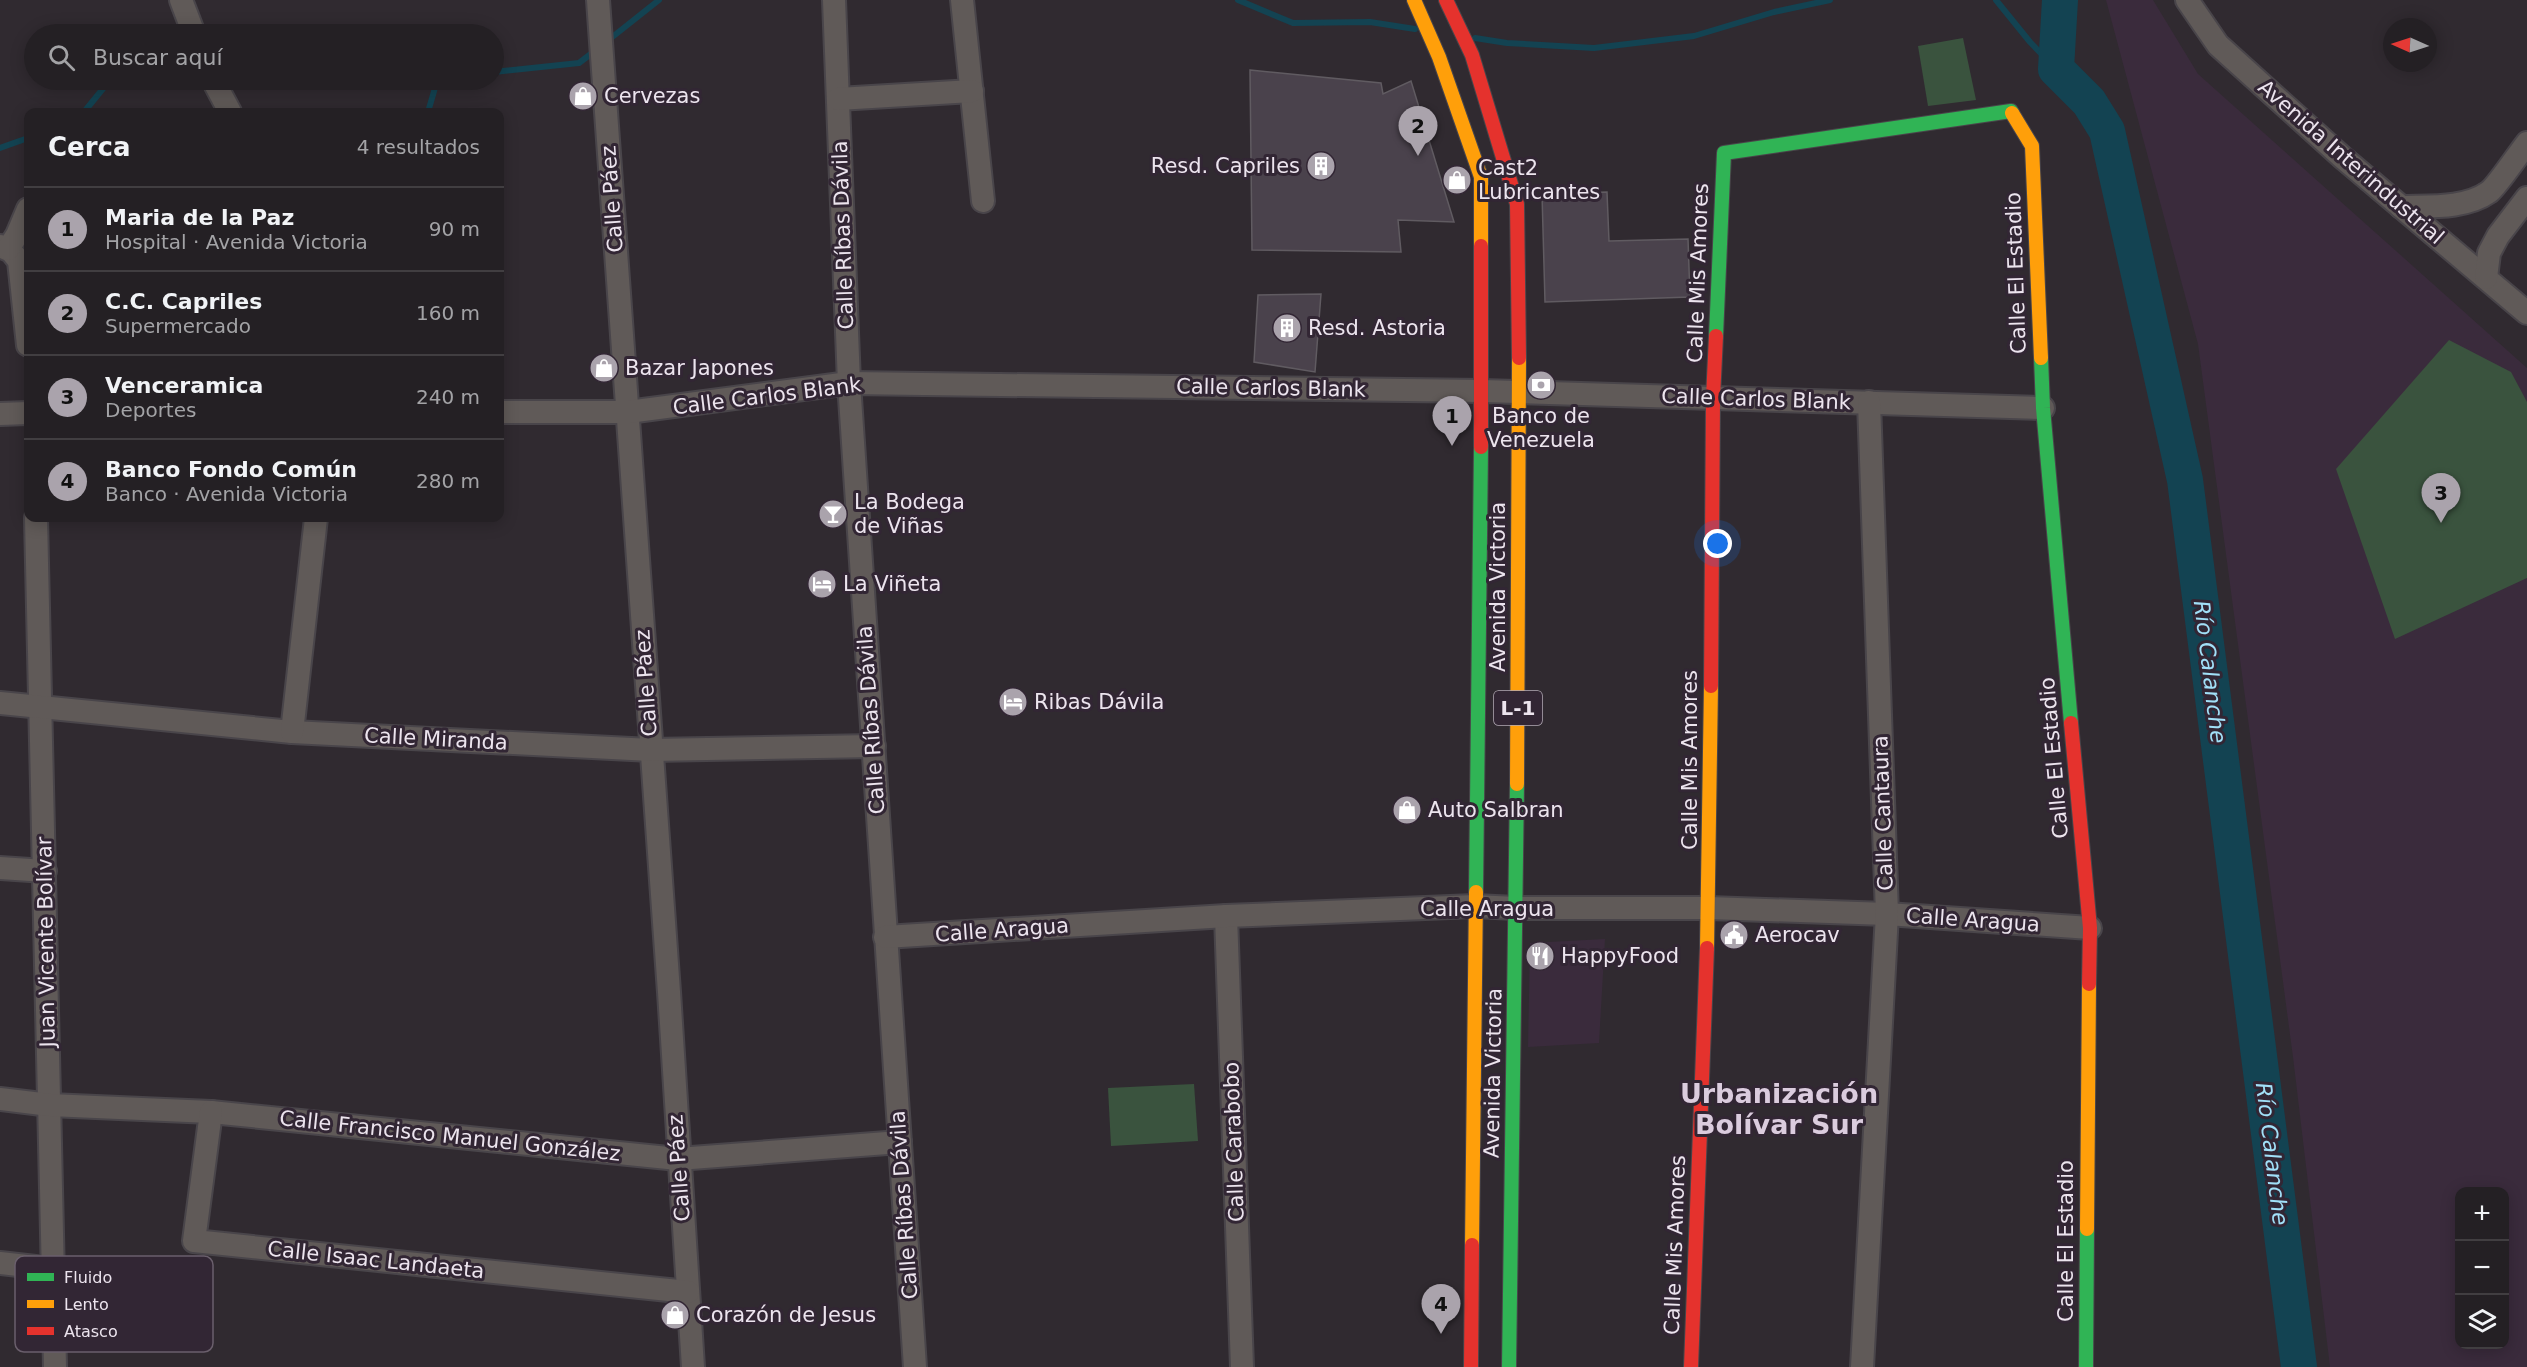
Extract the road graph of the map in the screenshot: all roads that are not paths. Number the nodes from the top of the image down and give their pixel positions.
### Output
1 (181, 0) edge
2 (834, 0) edge
3 (962, 0) edge
4 (2187, 0) edge
5 (1448, 4) edge
6 (598, 5) edge
7 (1417, 5) edge
8 (190, 24) edge
9 (218, 90) edge
10 (972, 91) junction
11 (838, 99) junction
12 (228, 108) edge
13 (2527, 143) edge
14 (2032, 146) joint
15 (2527, 198) edge
16 (984, 201) dead end
17 (2401, 207) junction
18 (24, 218) edge
19 (4, 247) edge
20 (2486, 278) junction
21 (24, 296) edge
22 (2527, 313) edge
23 (849, 383) junction
24 (1482, 391) junction
25 (1520, 392) junction
26 (1713, 398) junction
27 (1869, 402) junction
28 (2043, 408) junction
29 (504, 412) edge
30 (628, 412) junction
31 (24, 413) edge
32 (0, 414) edge
33 (36, 522) edge
34 (316, 522) edge
35 (0, 703) edge
36 (39, 708) junction
37 (292, 732) junction
38 (874, 746) junction
39 (651, 750) junction
40 (0, 868) edge
41 (45, 871) junction
42 (1475, 906) junction
43 (1516, 908) junction
44 (1709, 908) junction
45 (1887, 914) junction
46 (1226, 916) junction
47 (2090, 928) junction
48 (885, 937) junction
49 (0, 1099) edge
50 (50, 1105) junction
51 (211, 1112) junction
52 (900, 1142) junction
53 (678, 1159) junction
54 (53, 1256) edge
55 (0, 1263) edge
56 (15, 1265) edge
57 (688, 1292) junction
58 (55, 1352) edge
59 (55, 1367) edge
60 (693, 1367) edge
61 (915, 1367) edge
62 (1242, 1367) edge
63 (1471, 1367) edge
64 (1509, 1367) edge
65 (1691, 1367) edge
66 (1862, 1367) edge
67 (2086, 1367) edge

1 - 8 street
2 - 11 street, Calle Ríbas Dávila
3 - 10 street
4 - 17 street, Avenida Interindustrial
5 - 25 street, Avenida Victoria / L-1
6 - 30 street, Calle Páez
7 - 24 street, Avenida Victoria / L-1
9 - 12 street
10 - 11 street
10 - 16 street
11 - 23 street, Calle Ríbas Dávila
13 - 17 street
14 - 26 street, Calle Mis Amores
14 - 28 street, Calle El Estadio
15 - 20 street
17 - 20 street, Avenida Interindustrial
18 - 19 street
19 - 21 street
20 - 22 street, Avenida Interindustrial
23 - 24 street, Calle Carlos Blank
23 - 30 street, Calle Carlos Blank
23 - 38 street, Calle Ríbas Dávila
24 - 25 street, Calle Carlos Blank
24 - 42 street, Avenida Victoria / L-1
25 - 26 street, Calle Carlos Blank
25 - 43 street, Avenida Victoria / L-1
26 - 27 street, Calle Carlos Blank
26 - 44 street, Calle Mis Amores
27 - 28 street, Calle Carlos Blank
27 - 45 street, Calle Cantaura
28 - 47 street, Calle El Estadio
29 - 30 street, Calle Carlos Blank
30 - 39 street, Calle Páez
31 - 32 street
33 - 36 street, Juan Vicente Bolívar
34 - 37 street
35 - 36 street, Calle Miranda
36 - 37 street, Calle Miranda
36 - 41 street, Juan Vicente Bolívar
37 - 39 street, Calle Miranda
38 - 39 street, Calle Miranda
38 - 48 street, Calle Ríbas Dávila
39 - 53 street, Calle Páez
40 - 41 street
41 - 50 street, Juan Vicente Bolívar
42 - 43 street, Calle Aragua
42 - 46 street, Calle Aragua
42 - 63 street, Avenida Victoria / L-1
43 - 44 street, Calle Aragua
43 - 64 street, Avenida Victoria / L-1
44 - 45 street, Calle Aragua
44 - 65 street, Calle Mis Amores
45 - 47 street, Calle Aragua
45 - 66 street, Calle Cantaura
46 - 48 street, Calle Aragua
46 - 62 street, Calle Carabobo
47 - 67 street, Calle El Estadio
48 - 52 street, Calle Ríbas Dávila
49 - 50 street, Calle Francisco Manuel González
50 - 51 street, Calle Francisco Manuel González
50 - 54 street, Juan Vicente Bolívar
51 - 53 street, Calle Francisco Manuel González
51 - 57 street, Calle Isaac Landaeta
52 - 53 street, Calle Francisco Manuel González
52 - 61 street, Calle Ríbas Dávila
53 - 57 street, Calle Páez
55 - 56 street
57 - 60 street, Calle Páez
58 - 59 street, Juan Vicente Bolívar

